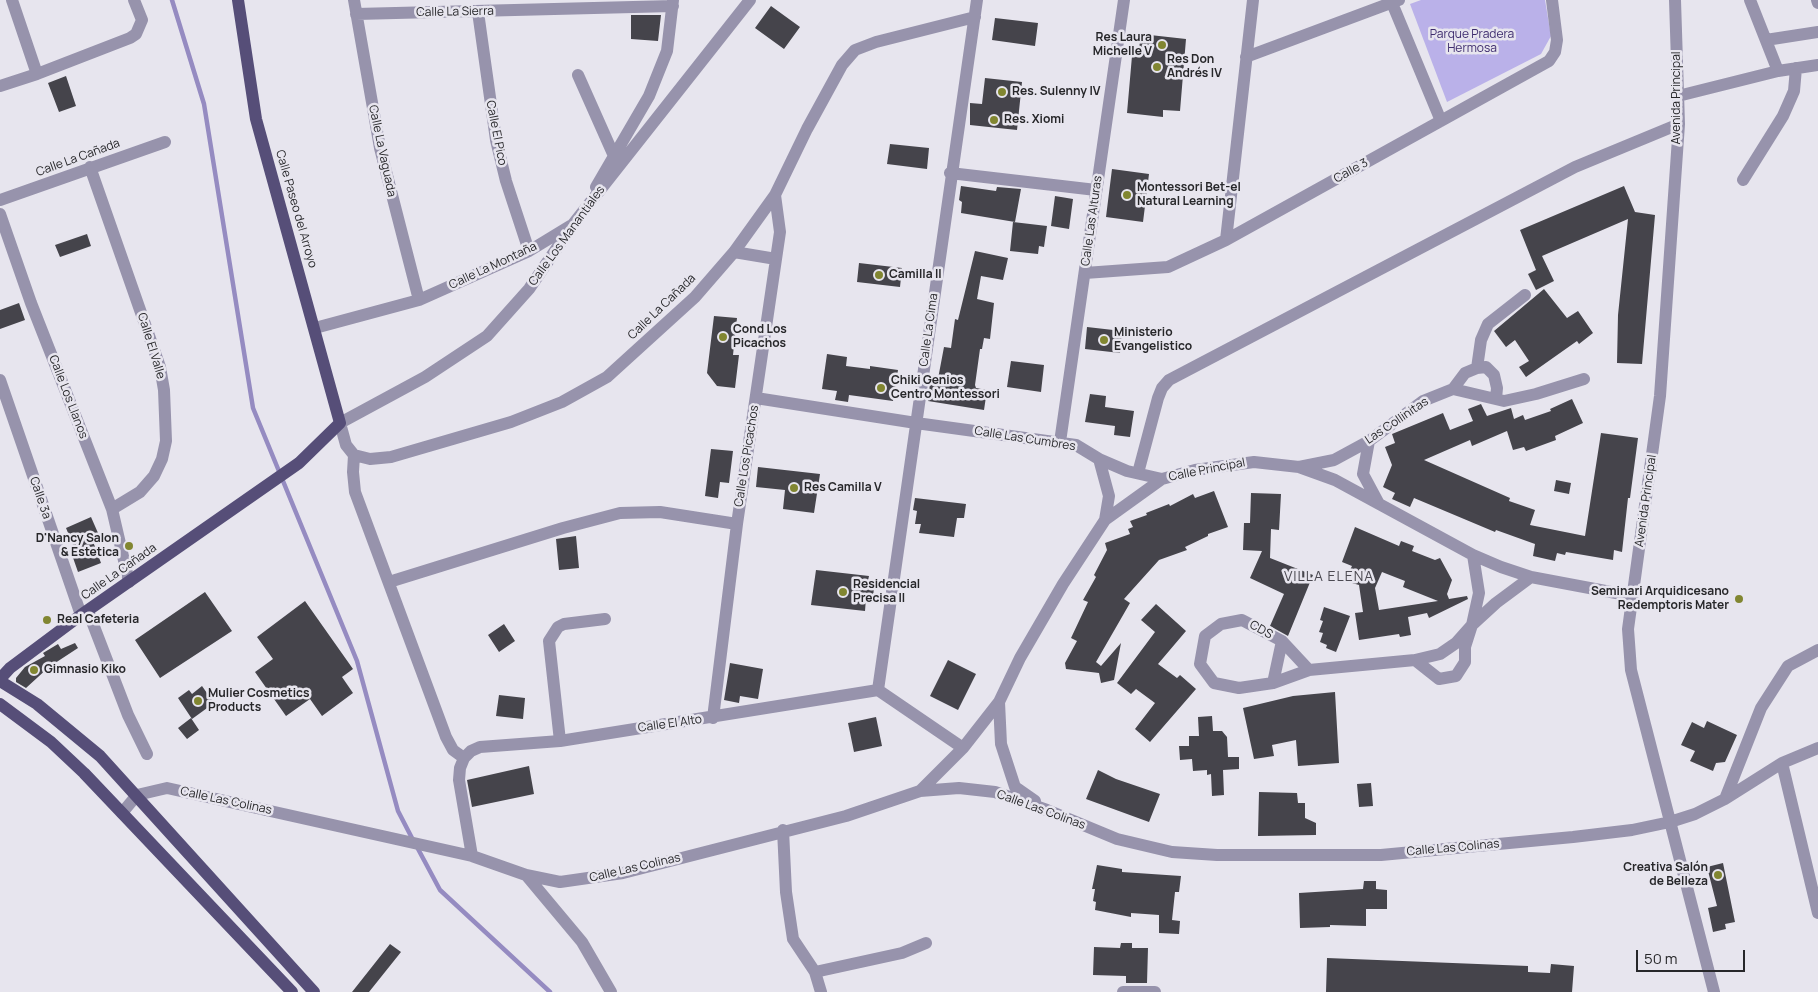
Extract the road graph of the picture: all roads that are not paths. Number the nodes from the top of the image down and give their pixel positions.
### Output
1 (12, 0) edge
2 (134, 0) edge
3 (238, 0) edge
4 (354, 0) edge
5 (750, 0) edge
6 (977, 0) edge
7 (1124, 0) edge
8 (1253, 0) edge
9 (1552, 0) edge
10 (1675, 0) edge
11 (1750, 0) edge
12 (1395, 2) edge
13 (673, 3) edge
14 (478, 12) junction
15 (356, 14) junction
16 (975, 17) junction
17 (1818, 32) edge
18 (1766, 40) junction
19 (1246, 58) junction
20 (1818, 65) edge
21 (1796, 68) junction
22 (1778, 71) junction
23 (37, 74) junction
24 (578, 75) dead end
25 (0, 86) edge
26 (1678, 96) junction
27 (1441, 121) junction
28 (1679, 124) junction
29 (165, 142) dead end
30 (614, 156) junction
31 (90, 167) junction
32 (950, 173) junction
33 (1743, 180) dead end
34 (1096, 190) junction
35 (775, 195) junction
36 (0, 200) edge
37 (0, 214) edge
38 (574, 223) junction
39 (1226, 240) junction
40 (529, 251) junction
41 (734, 252) junction
42 (776, 259) junction
43 (1085, 273) junction
44 (1526, 295) dead end
45 (419, 300) junction
46 (315, 328) junction
47 (1477, 368) junction
48 (1584, 379) dead end
49 (0, 380) edge
50 (1453, 389) junction
51 (756, 398) junction
52 (1496, 399) junction
53 (340, 423) junction
54 (916, 423) junction
55 (1369, 441) junction
56 (1060, 442) junction
57 (354, 455) junction
58 (1099, 459) junction
59 (1299, 467) junction
60 (1138, 473) junction
61 (1162, 479) junction
62 (1378, 502) junction
63 (112, 509) junction
64 (1105, 520) junction
65 (737, 524) junction
66 (1473, 555) junction
67 (1531, 577) junction
68 (129, 582) junction
69 (388, 582) junction
70 (1632, 596) junction
71 (84, 613) junction
72 (605, 619) dead end
73 (1472, 625) junction
74 (1282, 641) junction
75 (1818, 650) edge
76 (1415, 660) junction
77 (1309, 670) junction
78 (0, 680) edge
79 (1273, 683) junction
80 (878, 690) junction
81 (999, 702) junction
82 (0, 704) edge
83 (713, 718) junction
84 (560, 741) junction
85 (963, 748) junction
86 (1818, 748) edge
87 (147, 754) dead end
88 (464, 758) junction
89 (1782, 763) junction
90 (920, 792) junction
91 (137, 795) junction
92 (1725, 799) junction
93 (1047, 810) junction
94 (122, 812) junction
95 (1670, 822) junction
96 (783, 830) junction
97 (472, 856) junction
98 (526, 875) junction
99 (1815, 883) edge
100 (1818, 913) edge
101 (926, 943) dead end
102 (815, 972) junction
103 (292, 992) edge
104 (314, 992) edge
105 (611, 992) edge
106 (822, 992) edge
107 (1123, 992) edge
108 (1155, 992) edge
109 (1714, 992) edge

1 - 23 street
2 - 23 street
3 - 46 main road, Calle Paseo del Arroyo
4 - 15 street, Calle La Vaguada
5 - 38 street, Calle Los Manantiales
6 - 16 street, Calle La Cima
7 - 34 street, Calle Las Alturas
8 - 19 street
9 - 27 street, Calle 3
10 - 26 street, Avenida Principal
11 - 18 street
12 - 19 street
12 - 27 street
13 - 14 street, Calle La Sierra
13 - 30 street, Calle La Montaña
14 - 15 street, Calle La Sierra
14 - 40 street, Calle El Pico
15 - 45 street, Calle La Vaguada
16 - 32 street, Calle La Cima
16 - 35 street, Calle La Cañada
17 - 18 street
18 - 22 street
19 - 39 street
20 - 21 street
21 - 22 street
21 - 33 street
22 - 26 street
23 - 25 street
24 - 30 street
26 - 28 street, Avenida Principal
27 - 39 street, Calle 3
28 - 60 street
28 - 70 street, Avenida Principal
29 - 31 street, Calle La Cañada
30 - 38 street, Calle La Montaña
31 - 36 street, Calle La Cañada
31 - 63 street, Calle El Valle
32 - 34 street
32 - 54 street, Calle La Cima
34 - 43 street, Calle Las Alturas
35 - 41 street, Calle La Cañada
35 - 42 street, Calle Los Picachos
37 - 63 street, Calle Los Llanos
38 - 40 street, Calle La Montaña
38 - 53 street, Calle Los Manantiales
39 - 43 street, Calle 3
40 - 45 street, Calle La Montaña
41 - 42 street
41 - 57 street, Calle La Cañada
42 - 51 street, Calle Los Picachos
43 - 56 street, Calle Las Alturas
44 - 47 street
45 - 46 street, Calle La Montaña
46 - 53 main road, Calle Paseo del Arroyo
47 - 50 street
47 - 52 street
48 - 52 street
49 - 71 street, Calle 3a
50 - 52 street
50 - 55 street, Las Collinitas
51 - 54 street, Calle Las Cumbres
51 - 65 street, Calle Los Picachos
53 - 57 street
53 - 68 main road, Calle La Cañada
54 - 56 street, Calle Las Cumbres
54 - 80 street, Calle La Cima
55 - 59 street, Las Collinitas
55 - 62 street
56 - 58 street, Calle Las Cumbres
57 - 69 street
58 - 60 street, Calle Las Cumbres
58 - 64 street
59 - 61 street, Calle Principal
59 - 62 street, Calle Principal
60 - 61 street, Calle Las Cumbres
61 - 64 street, Calle Principal
62 - 66 street, Calle Principal
63 - 68 street, Calle Los Llanos
64 - 81 street, Calle Principal
65 - 69 street
65 - 83 street, Calle Los Picachos
66 - 67 street, Calle Principal
66 - 73 street
67 - 70 street, Calle Principal
67 - 73 street, CDS
68 - 71 main road, Calle La Cañada
69 - 88 street
70 - 95 street, Avenida Principal
71 - 78 main road, Calle La Cañada
71 - 87 street, Calle 3a
72 - 84 street
73 - 76 street, CDS
73 - 76 street
74 - 77 street, CDS
74 - 79 street
74 - 79 street, CDS
75 - 92 street
76 - 77 street, CDS
77 - 79 street, CDS
78 - 91 main road
80 - 83 street, Calle El Alto
80 - 85 street
81 - 85 street
81 - 93 street, Calle Principal
82 - 94 main road
83 - 84 street, Calle El Alto
84 - 88 street, Calle El Alto
85 - 90 street
86 - 89 street, Calle Las Colinas
88 - 97 street
89 - 92 street, Calle Las Colinas
89 - 99 street
90 - 93 street, Calle Las Colinas
90 - 96 street, Calle Las Colinas
91 - 94 street
91 - 97 street, Calle Las Colinas
91 - 104 main road
92 - 95 street, Calle Las Colinas
93 - 95 street, Calle Las Colinas
94 - 103 main road
95 - 109 street, Avenida Principal
96 - 98 street, Calle Las Colinas
96 - 102 street
97 - 98 street, Calle Las Colinas
98 - 105 street
99 - 100 street
101 - 102 street
102 - 106 street
107 - 108 street

